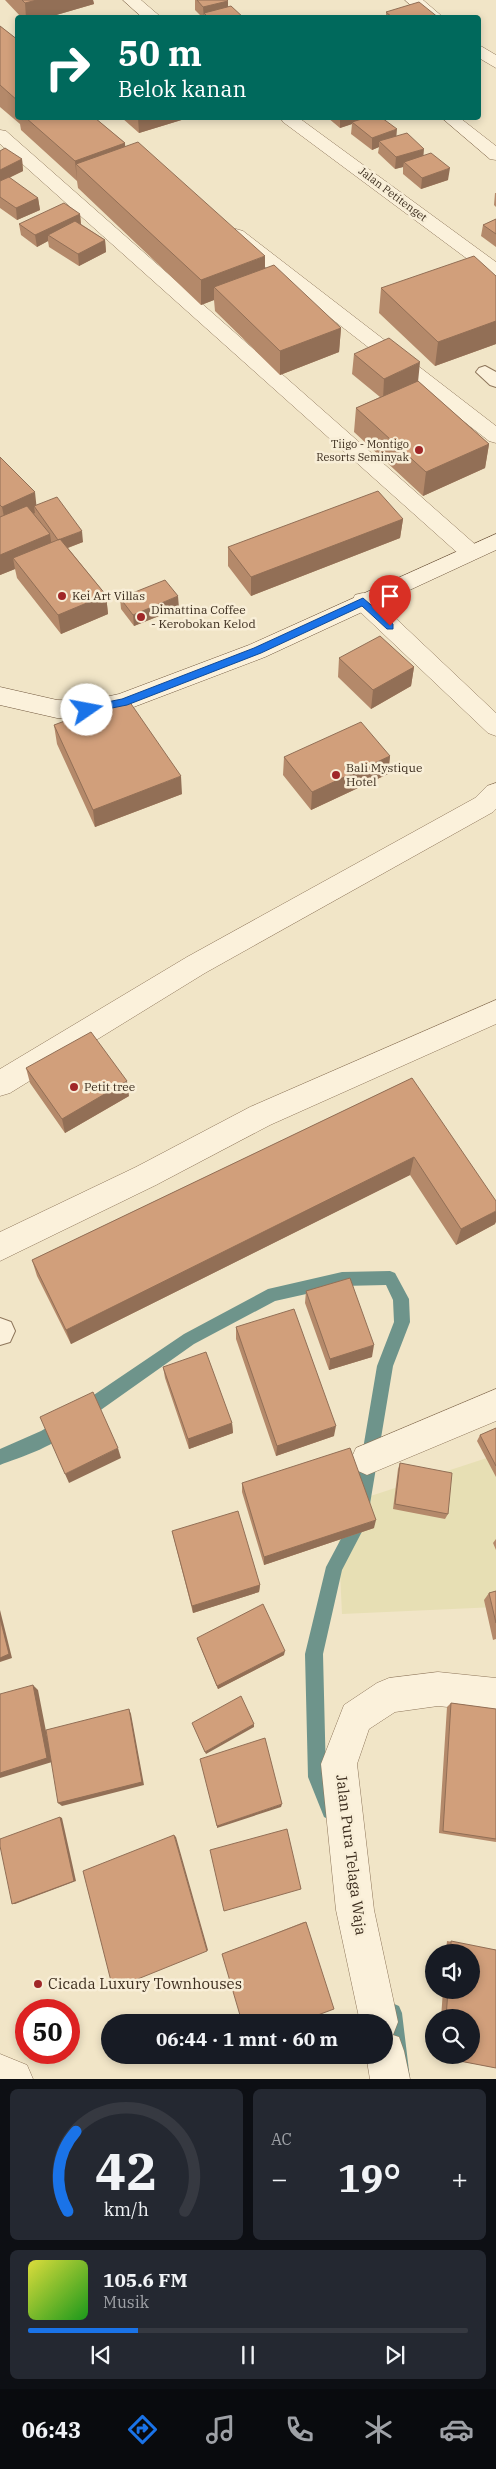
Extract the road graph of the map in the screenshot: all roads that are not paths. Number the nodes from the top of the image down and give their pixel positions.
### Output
1 (130, 0) edge
2 (413, 0) edge
3 (150, 15) edge
4 (432, 15) edge
5 (481, 52) edge
6 (496, 63) edge
7 (292, 120) edge
8 (452, 120) edge
9 (0, 135) edge
10 (496, 155) edge
11 (223, 225) edge
12 (496, 272) edge
13 (496, 436) edge
14 (496, 541) edge
15 (469, 551) junction
16 (363, 602) junction
17 (0, 696) edge
18 (496, 727) edge
19 (496, 793) edge
20 (496, 1012) edge
21 (0, 1084) edge
22 (0, 1247) edge
23 (496, 1405) edge
24 (367, 1458) dead end
25 (496, 1695) edge
26 (378, 2014) edge
27 (387, 2064) edge
28 (0, 2074) edge
29 (13, 2079) edge
30 (390, 2079) edge

1 - 3 street
2 - 4 street
5 - 6 street
7 - 12 street, Jalan Petitenget
8 - 10 street
9 - 15 street
11 - 13 street
14 - 15 street
15 - 16 street
16 - 17 street
16 - 18 street
19 - 21 street
20 - 22 street
23 - 24 street
25 - 26 street, Jalan Pura Telaga Waja
27 - 30 street
28 - 29 street

